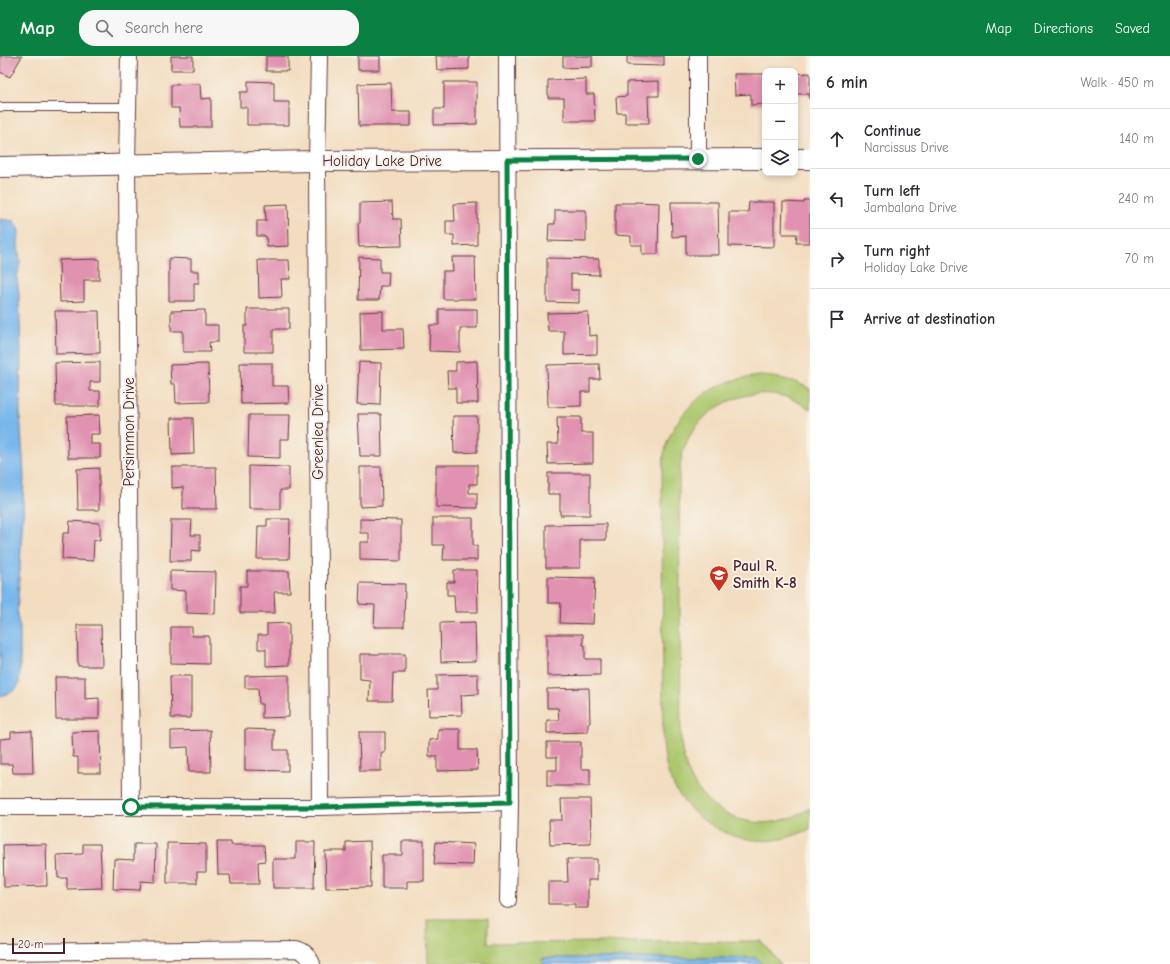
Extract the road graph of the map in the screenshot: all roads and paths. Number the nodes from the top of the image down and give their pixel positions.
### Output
1 (129, 56) edge
2 (319, 56) edge
3 (507, 56) edge
4 (698, 56) edge
5 (0, 107) edge
6 (128, 107) junction
7 (698, 159) junction
8 (762, 159) edge
9 (798, 159) edge
10 (810, 159) edge
11 (507, 160) junction
12 (317, 161) junction
13 (127, 165) junction
14 (0, 167) edge
15 (510, 802) junction
16 (0, 807) edge
17 (131, 807) junction
18 (320, 807) junction
19 (508, 900) dead end
20 (0, 952) edge
21 (44, 958) edge
22 (312, 964) edge

1 - 6 street, Persimmon Drive
2 - 12 street, Greenlea Drive
3 - 11 street
4 - 7 street
5 - 6 lane
6 - 13 street, Persimmon Drive
7 - 8 street, Holiday Lake Drive
7 - 11 street, Holiday Lake Drive
9 - 10 street
11 - 12 street, Holiday Lake Drive
11 - 15 street
12 - 13 street, Holiday Lake Drive
12 - 18 street, Greenlea Drive
13 - 14 street, Holiday Lake Drive
13 - 17 street, Persimmon Drive
15 - 18 street
15 - 19 street
16 - 17 street
17 - 18 street
20 - 21 street
21 - 22 street

